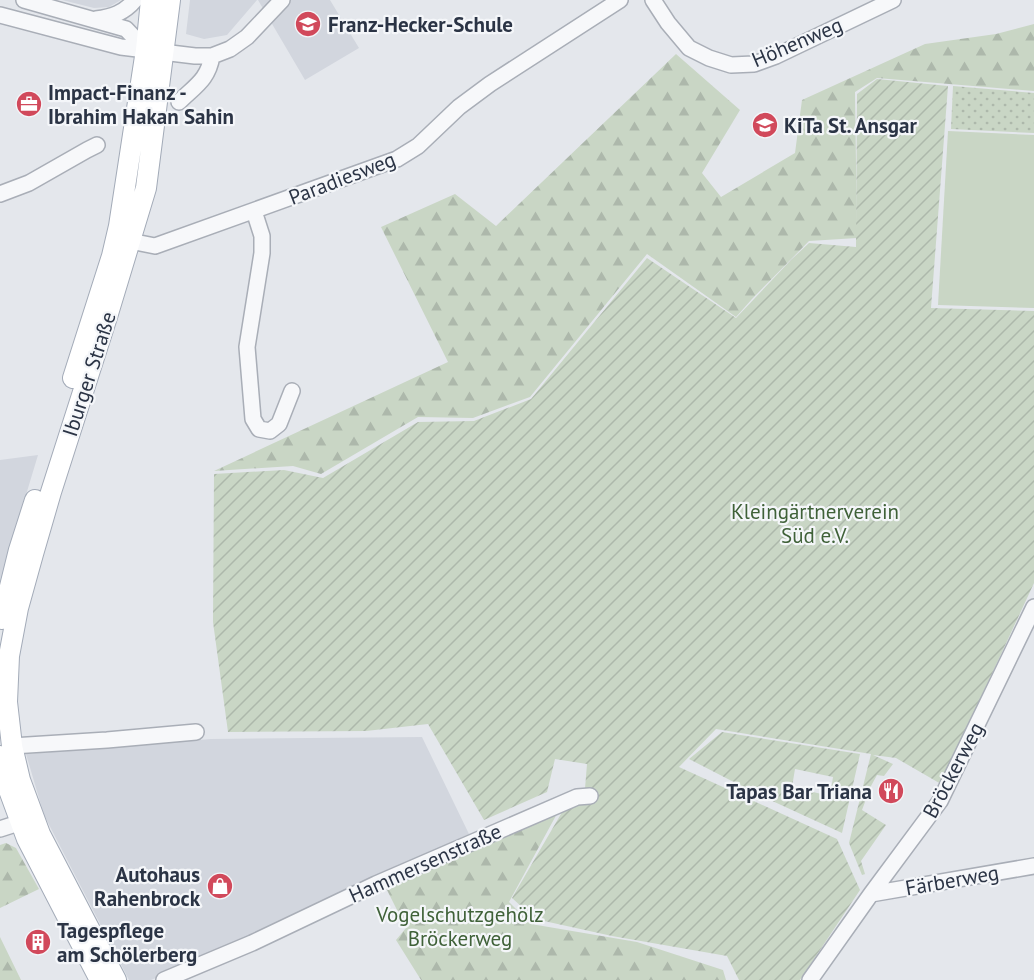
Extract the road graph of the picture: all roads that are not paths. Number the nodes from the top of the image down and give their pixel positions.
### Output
1 (24, 0) edge
2 (135, 0) edge
3 (151, 0) edge
4 (170, 0) edge
5 (282, 0) edge
6 (620, 0) edge
7 (653, 0) edge
8 (893, 0) edge
9 (0, 15) edge
10 (92, 19) junction
11 (155, 51) junction
12 (212, 56) junction
13 (179, 102) dead end
14 (97, 145) dead end
15 (0, 194) edge
16 (254, 211) junction
17 (130, 241) junction
18 (292, 391) dead end
19 (1034, 608) edge
20 (0, 631) edge
21 (1027, 636) edge
22 (196, 732) dead end
23 (6, 751) edge
24 (590, 795) dead end
25 (27, 820) junction
26 (0, 829) edge
27 (1034, 866) edge
28 (871, 894) junction
29 (100, 980) edge
30 (116, 980) edge
31 (164, 980) edge
32 (810, 980) edge

1 - 10 street
2 - 10 street
3 - 11 main road, Iburger Straße
4 - 11 main road, Iburger Straße
5 - 12 street
6 - 16 street, Paradiesweg
7 - 8 street, Höhenweg
9 - 11 street
10 - 11 street
11 - 12 street
11 - 17 main road, Iburger Straße
11 - 20 main road, Iburger Straße
12 - 13 street
14 - 15 street
16 - 17 street, Paradiesweg
16 - 18 street
17 - 23 main road, Iburger Straße
19 - 21 street, Bröckerweg
21 - 28 street, Bröckerweg
22 - 23 street
23 - 25 main road, Iburger Straße
24 - 31 street, Hammersenstraße
25 - 26 street
25 - 29 main road, Iburger Straße
25 - 30 main road, Iburger Straße
27 - 28 street, Färberweg
28 - 32 street, Bröckerweg

